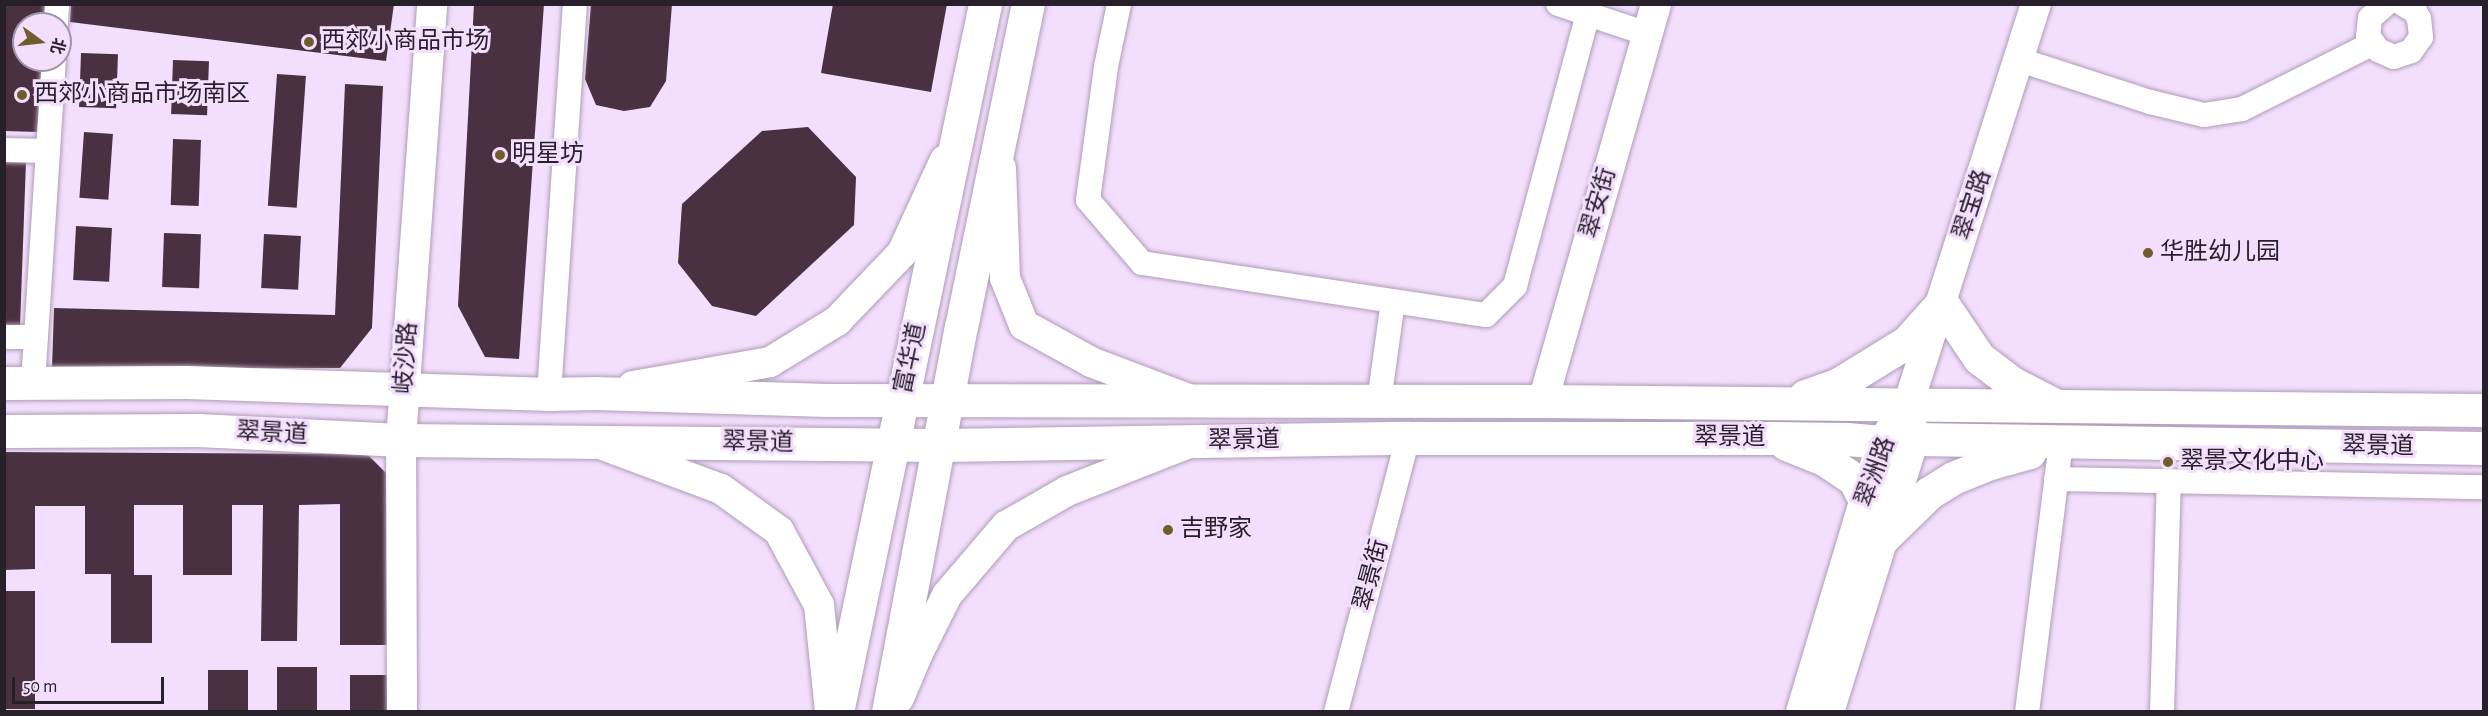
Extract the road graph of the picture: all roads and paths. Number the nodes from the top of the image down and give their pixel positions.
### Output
1 (432, 4) edge
2 (574, 4) edge
3 (985, 4) edge
4 (1028, 4) edge
5 (1119, 4) edge
6 (1558, 4) edge
7 (1656, 4) edge
8 (2036, 4) edge
9 (2386, 4) edge
10 (2403, 4) edge
11 (1588, 14) junction
12 (1647, 34) junction
13 (2372, 44) junction
14 (2020, 60) junction
15 (53, 72) edge
16 (958, 132) junction
17 (1000, 139) junction
18 (4, 150) edge
19 (48, 151) junction
20 (1393, 302) junction
21 (1942, 303) junction
22 (4, 337) edge
23 (36, 337) junction
24 (19, 383) edge
25 (404, 389) junction
26 (595, 393) junction
27 (549, 394) junction
28 (903, 398) junction
29 (950, 398) junction
30 (1194, 401) junction
31 (1379, 401) junction
32 (1543, 401) junction
33 (1780, 404) junction
34 (1908, 405) junction
35 (2060, 408) junction
36 (2484, 410) edge
37 (4, 431) edge
38 (1408, 438) junction
39 (1773, 438) junction
40 (401, 440) junction
41 (1914, 440) junction
42 (592, 441) junction
43 (1882, 442) junction
44 (1190, 443) junction
45 (2061, 443) junction
46 (891, 444) junction
47 (940, 445) junction
48 (2484, 448) edge
49 (2056, 479) junction
50 (2169, 481) junction
51 (2484, 487) edge
52 (1865, 498) junction
53 (1884, 537) junction
54 (402, 711) edge
55 (830, 711) edge
56 (837, 711) edge
57 (888, 711) edge
58 (893, 711) edge
59 (1336, 711) edge
60 (1801, 711) edge
61 (1829, 711) edge
62 (2027, 711) edge
63 (2162, 711) edge

1 - 25 street, 岐沙路
2 - 27 street
3 - 16 main road, 富华道
4 - 17 main road, 富华道
5 - 20 street
6 - 11 street
7 - 12 street, 翠安街
8 - 14 street, 翠宝路
9 - 13 street
10 - 13 street
11 - 12 street
11 - 20 street
12 - 32 street, 翠安街
13 - 14 street
14 - 21 street, 翠宝路
15 - 19 street
16 - 26 street
16 - 28 main road, 富华道
17 - 29 main road, 富华道
17 - 30 street
18 - 19 street
19 - 23 street
20 - 31 street
21 - 33 main road
21 - 34 street, 翠宝路
21 - 35 main road
22 - 23 street
23 - 24 street
24 - 25 main road, 翠景道
25 - 27 main road, 翠景道
25 - 40 street, 岐沙路
26 - 27 main road, 翠景道
26 - 28 main road, 翠景道
28 - 29 main road, 翠景道
28 - 46 main road, 富华道
29 - 30 main road, 翠景道
29 - 47 main road, 富华道
30 - 31 main road, 翠景道
31 - 32 main road, 翠景道
32 - 33 main road, 翠景道
33 - 34 main road, 翠景道
34 - 35 main road, 翠景道
34 - 41 street, 翠洲路
34 - 43 street, 翠洲路
35 - 36 main road, 翠景道
37 - 40 main road, 翠景道
38 - 39 main road, 翠景道
38 - 44 main road, 翠景道
38 - 59 street, 翠景街
39 - 43 main road, 翠景道
39 - 52 main road
40 - 42 main road, 翠景道
40 - 54 street, 岐沙路
41 - 43 main road, 翠景道
41 - 45 main road, 翠景道
41 - 53 street, 翠洲路
42 - 46 main road, 翠景道
42 - 55 street
43 - 52 street, 翠洲路
44 - 47 main road, 翠景道
44 - 58 street
45 - 48 main road, 翠景道
45 - 49 street
45 - 53 main road
46 - 47 main road, 翠景道
46 - 56 main road, 富华道
47 - 57 main road, 富华道
49 - 50 street
49 - 62 street
50 - 51 street
50 - 63 street
52 - 53 main road
52 - 60 street, 翠洲路
53 - 61 street, 翠洲路

